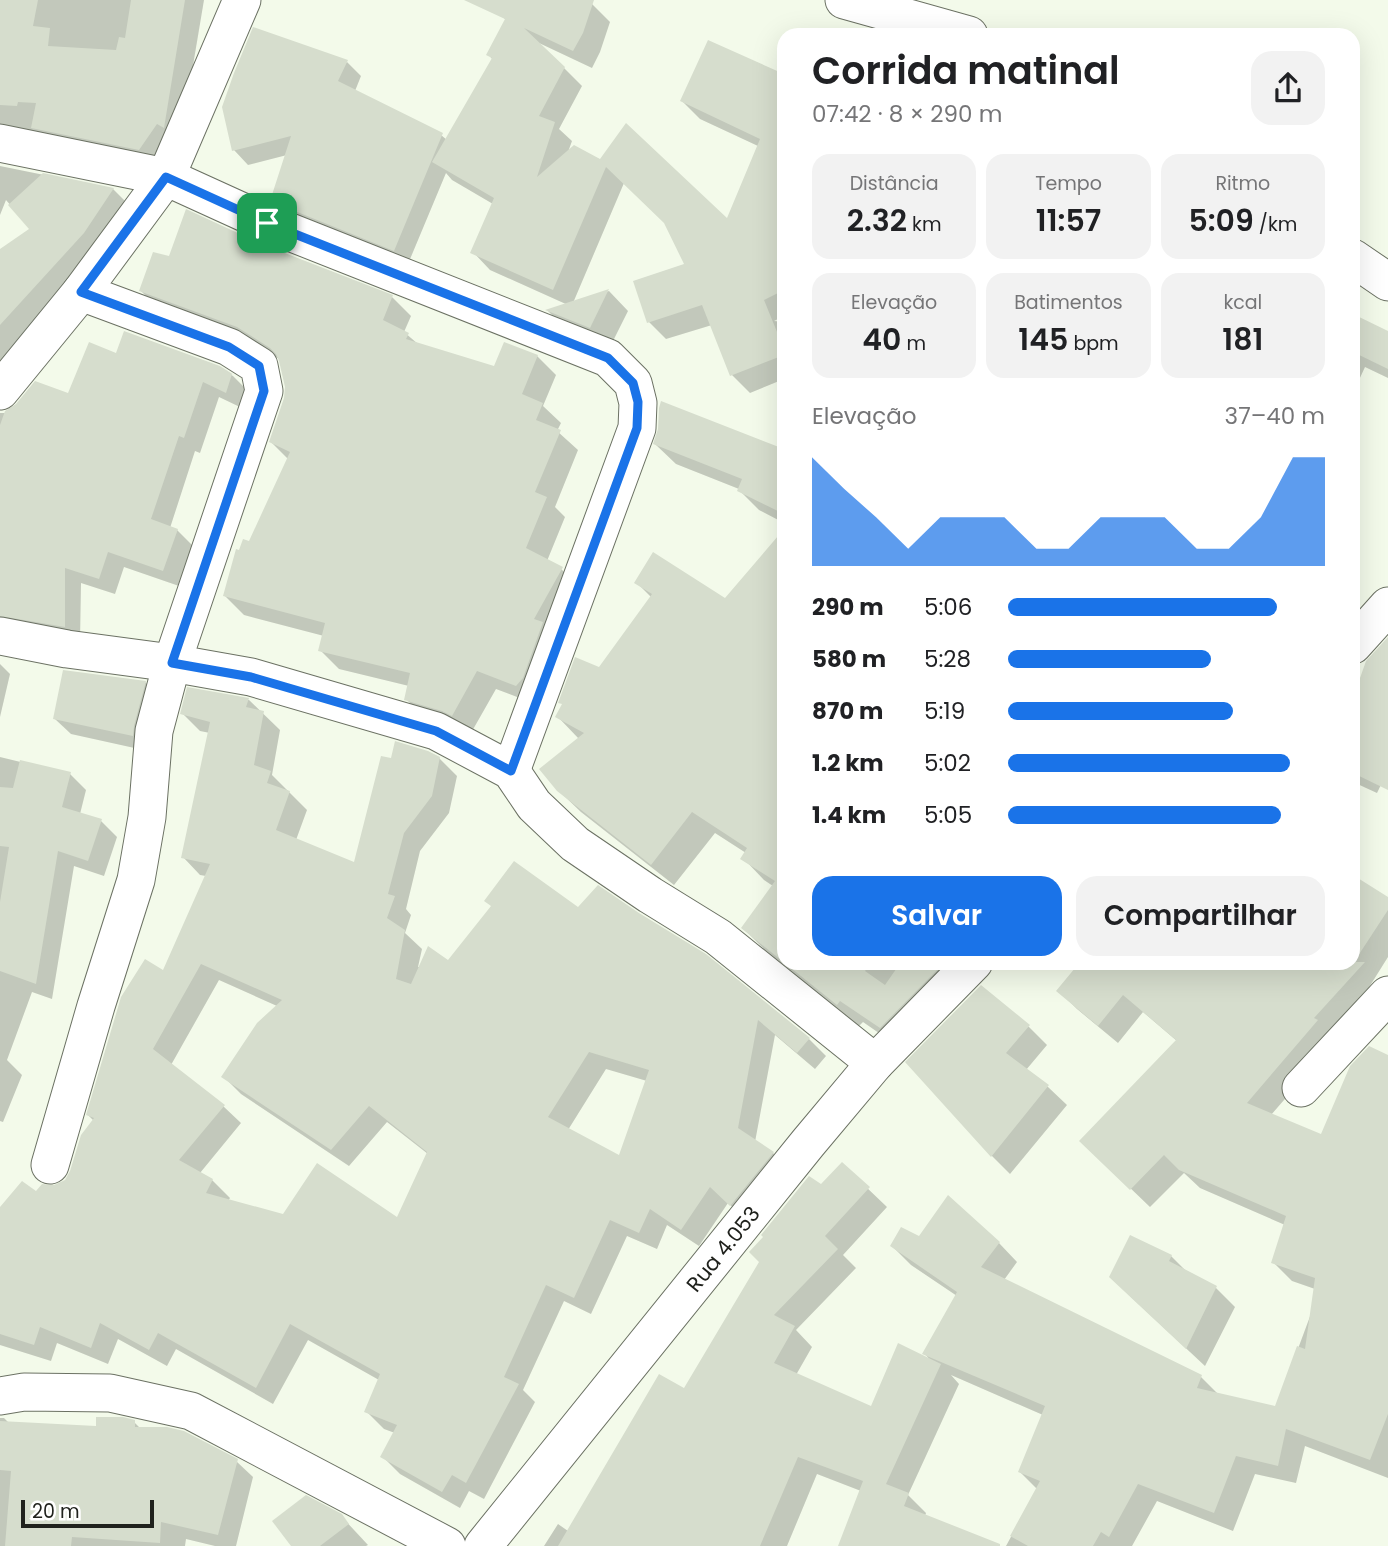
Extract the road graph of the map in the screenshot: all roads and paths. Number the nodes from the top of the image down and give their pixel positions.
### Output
1 (242, 0) edge
2 (844, 0) edge
3 (944, 28) edge
4 (0, 143) edge
5 (166, 177) junction
6 (1360, 263) edge
7 (1388, 282) edge
8 (81, 292) junction
9 (0, 391) edge
10 (1388, 607) edge
11 (0, 636) edge
12 (1360, 637) edge
13 (172, 663) junction
14 (511, 771) junction
15 (966, 970) edge
16 (1388, 995) edge
17 (875, 1063) junction
18 (1301, 1088) dead end
19 (50, 1165) dead end
20 (0, 1396) edge
21 (447, 1546) edge
22 (483, 1546) edge

1 - 5 street
2 - 3 street
4 - 5 street
5 - 8 street
5 - 14 street
6 - 7 street
8 - 9 street
8 - 13 street
10 - 12 street
11 - 13 street
13 - 14 street
13 - 19 street
14 - 17 street
15 - 17 street, Rua 4.053
16 - 18 street
17 - 22 street, Rua 4.053
20 - 21 street

